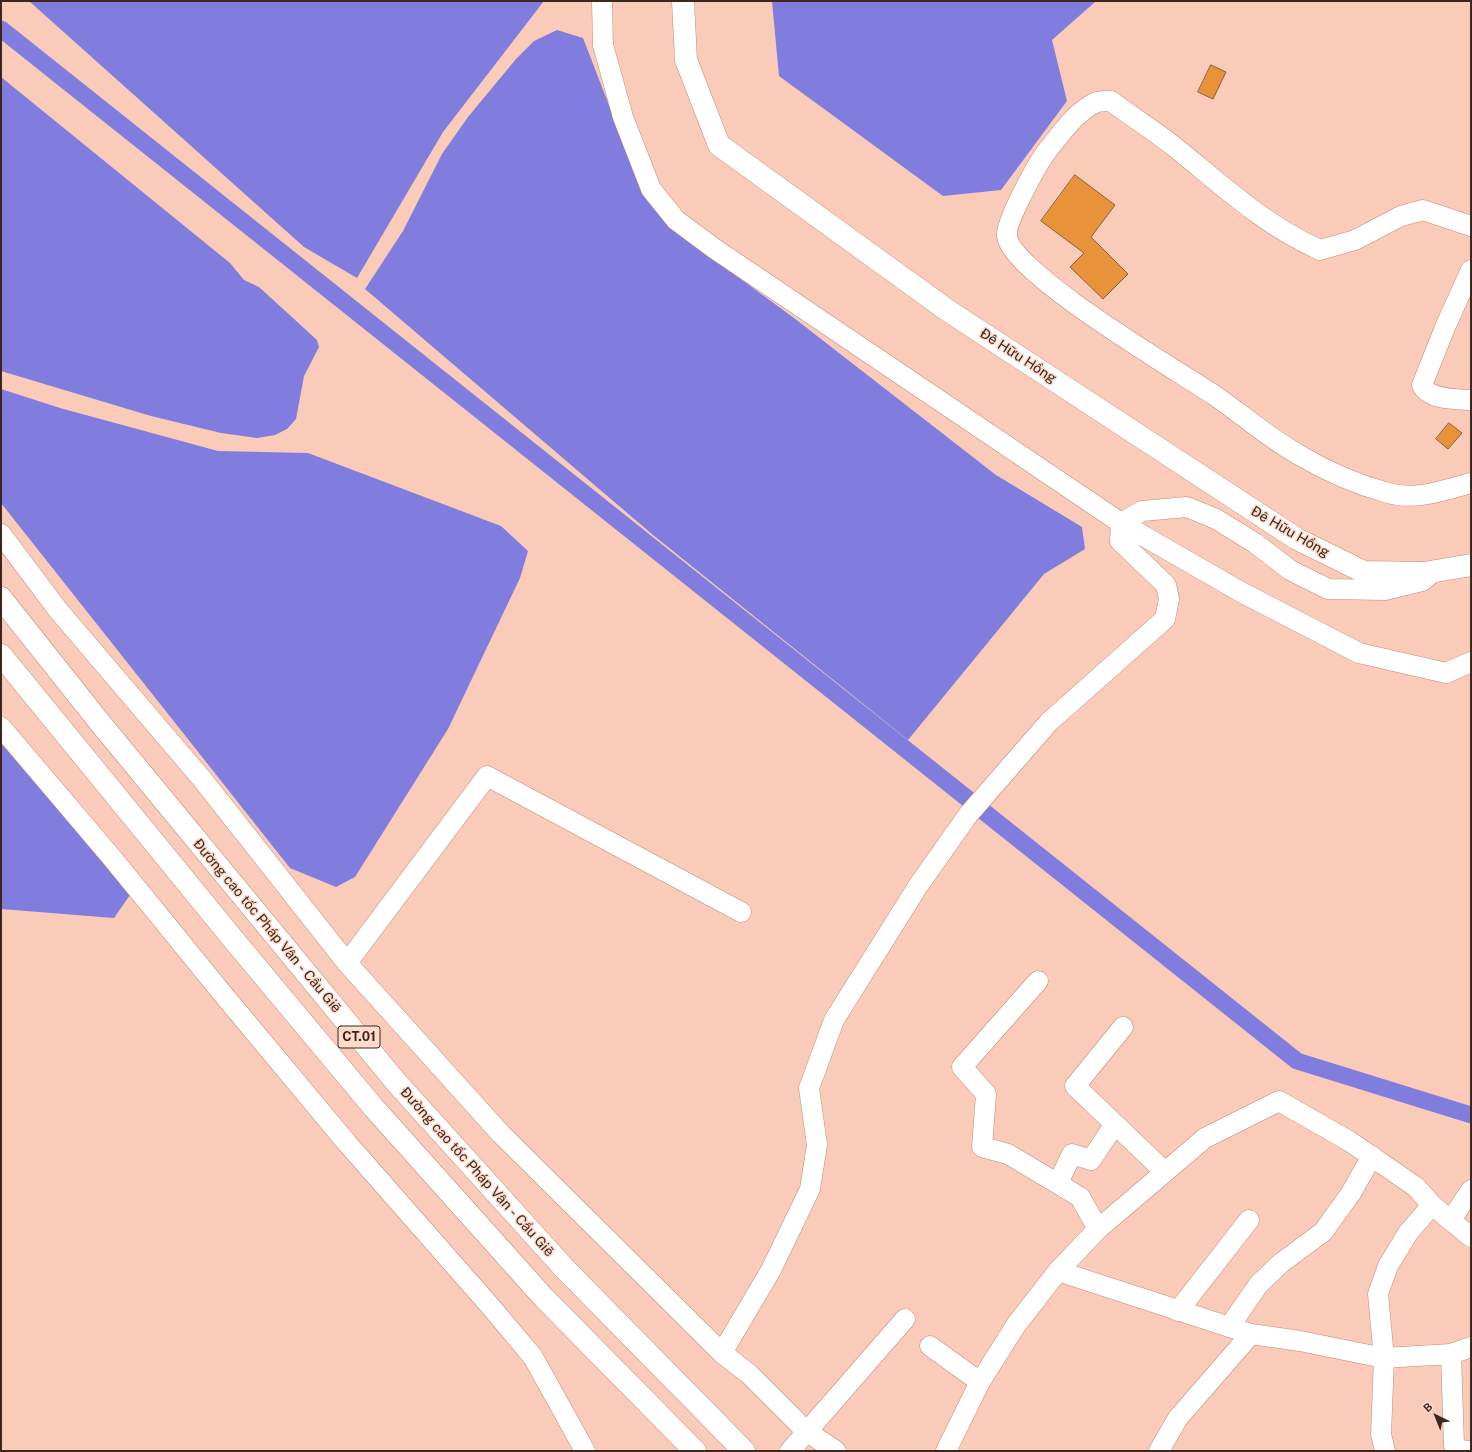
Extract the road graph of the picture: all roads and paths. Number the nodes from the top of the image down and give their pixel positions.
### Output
1 (602, 1) edge
2 (683, 1) edge
3 (1471, 226) edge
4 (1471, 270) edge
5 (1471, 400) edge
6 (1471, 483) edge
7 (1121, 523) junction
8 (1, 534) edge
9 (1471, 565) edge
10 (1435, 571) junction
11 (1, 598) edge
12 (1, 655) edge
13 (1471, 662) edge
14 (1, 727) edge
15 (741, 912) dead end
16 (347, 963) junction
17 (1038, 982) dead end
18 (1124, 1027) dead end
19 (1115, 1124) junction
20 (1372, 1156) junction
21 (1165, 1172) junction
22 (1058, 1183) junction
23 (1471, 1190) edge
24 (1432, 1205) junction
25 (1249, 1220) dead end
26 (1451, 1220) junction
27 (1098, 1229) junction
28 (1471, 1237) edge
29 (1058, 1271) junction
30 (1178, 1310) junction
31 (905, 1319) dead end
32 (1229, 1327) junction
33 (1251, 1334) junction
34 (930, 1346) dead end
35 (1471, 1348) edge
36 (722, 1353) junction
37 (1451, 1354) junction
38 (1384, 1358) junction
39 (980, 1382) junction
40 (806, 1431) junction
41 (585, 1451) edge
42 (695, 1451) edge
43 (744, 1451) edge
44 (790, 1451) edge
45 (815, 1451) edge
46 (836, 1451) edge
47 (946, 1451) edge
48 (1159, 1451) edge
49 (1385, 1451) edge
50 (1471, 1451) edge

1 - 7 street
2 - 10 main road, Đê Hữu Hồng
3 - 6 street
4 - 5 street
7 - 10 street
7 - 13 street
7 - 36 street
8 - 16 street
9 - 10 main road, Đê Hữu Hồng
11 - 43 main road, Đường cao tốc Pháp Vân - Cầu Giẽ / CT.01
12 - 42 main road, CT.01
14 - 41 street
15 - 16 street
16 - 36 street
17 - 22 street
18 - 19 street
19 - 21 street
19 - 22 street
20 - 21 street
20 - 24 street
20 - 32 street
21 - 27 street
22 - 27 street
23 - 26 street
24 - 26 street
24 - 38 street
25 - 30 street
26 - 28 street
27 - 29 street
29 - 30 street
29 - 39 street
30 - 32 street
31 - 40 street
32 - 33 street
33 - 38 street
33 - 48 street
34 - 39 street
35 - 37 street
36 - 40 street
37 - 38 street
37 - 50 street
38 - 49 street
39 - 47 street
40 - 44 street
40 - 45 street
40 - 46 street

